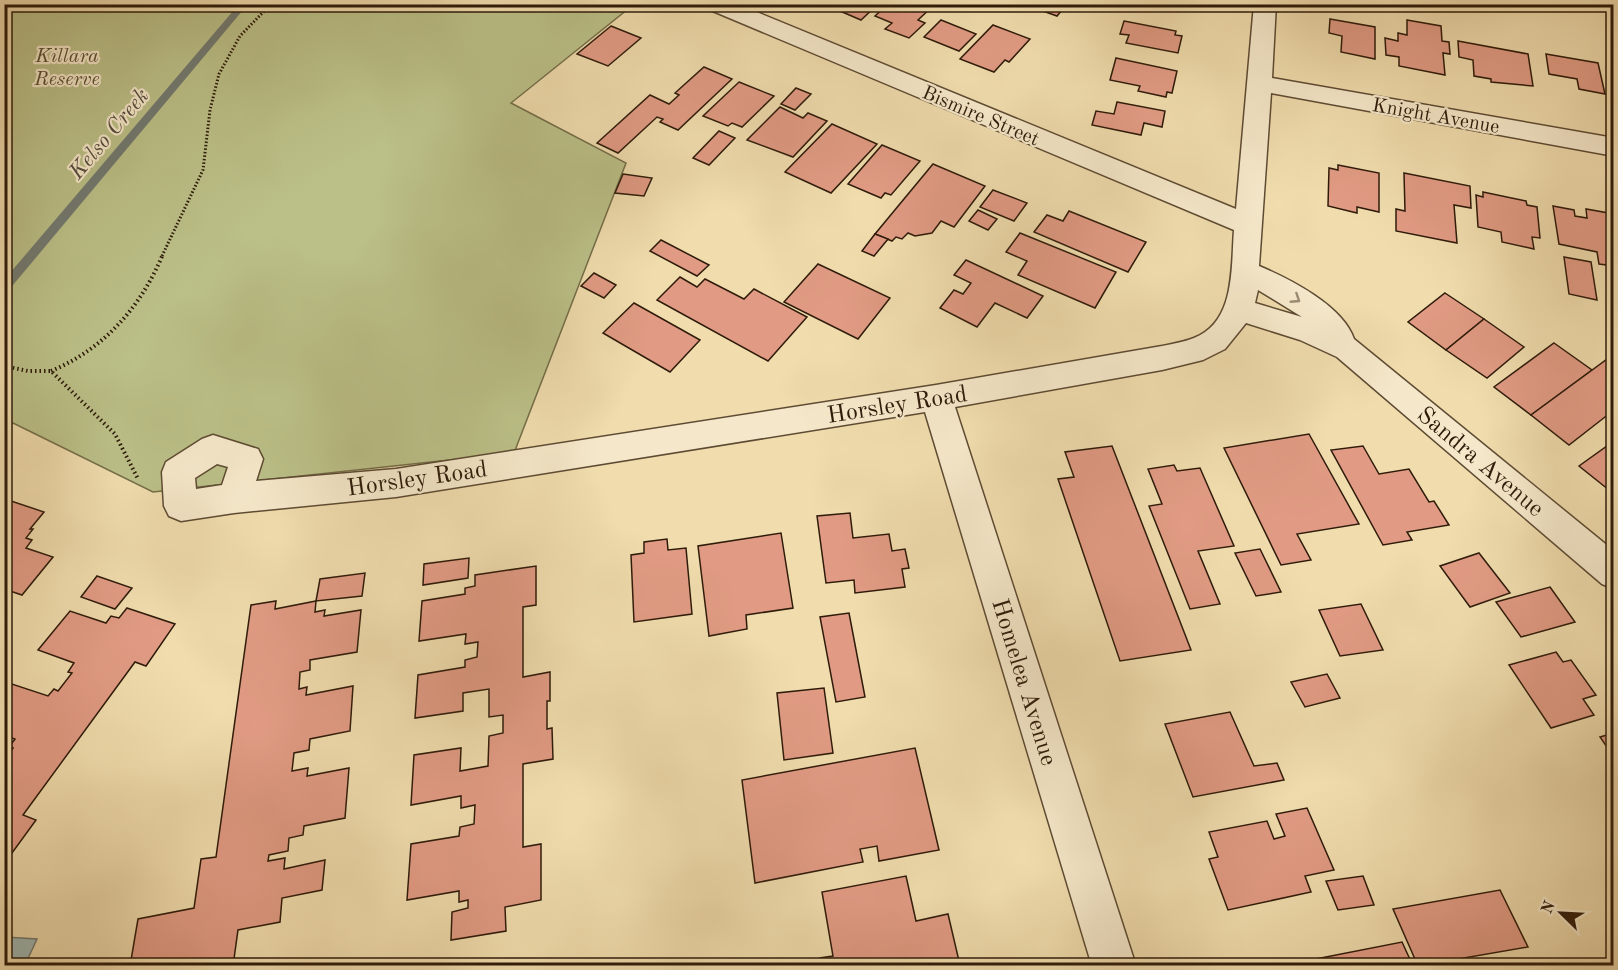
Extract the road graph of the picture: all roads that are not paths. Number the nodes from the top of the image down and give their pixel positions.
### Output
1 (716, 4) edge
2 (1265, 4) edge
3 (1259, 82) junction
4 (1614, 147) edge
5 (1247, 224) junction
6 (1244, 271) junction
7 (1239, 310) junction
8 (1348, 349) junction
9 (936, 398) junction
10 (234, 498) dead end
11 (1614, 573) edge
12 (1114, 966) edge

1 - 5 street, Bismire Street
2 - 3 street, Horsley Road
3 - 4 street, Knight Avenue
3 - 5 street, Horsley Road
5 - 6 street, Horsley Road
6 - 7 street, Horsley Road
6 -> 8 street, Sandra Avenue
7 - 8 street, Sandra Avenue
7 - 9 street, Horsley Road
8 - 11 street, Sandra Avenue
9 - 10 street, Horsley Road
9 - 12 street, Homelea Avenue

